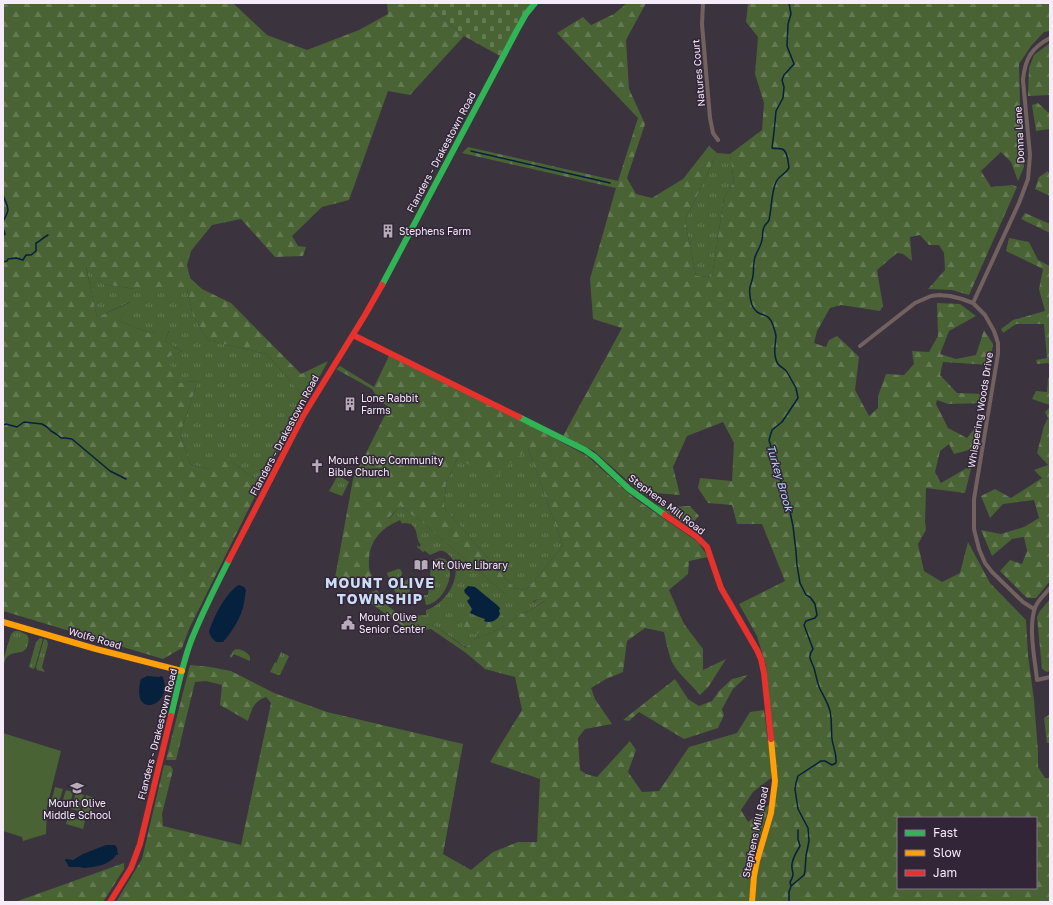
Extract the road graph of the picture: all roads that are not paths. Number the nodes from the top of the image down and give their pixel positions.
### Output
1 (535, 3) edge
2 (703, 3) edge
3 (1050, 38) edge
4 (718, 140) dead end
5 (973, 303) junction
6 (353, 335) junction
7 (860, 346) dead end
8 (1050, 588) edge
9 (1034, 609) junction
10 (3, 622) edge
11 (182, 671) junction
12 (1050, 677) edge
13 (110, 902) edge
14 (752, 902) edge

1 - 6 street, Flanders - Drakestown Road
2 - 4 street, Natures Court
3 - 5 street, Donna Lane
5 - 7 street, Whispering Woods Drive
5 - 9 street, Whispering Woods Drive
6 - 11 street, Flanders - Drakestown Road
6 - 14 street, Stephens Mill Road
8 - 9 street
9 - 12 street
10 - 11 street, Wolfe Road
11 - 13 street, Flanders - Drakestown Road

